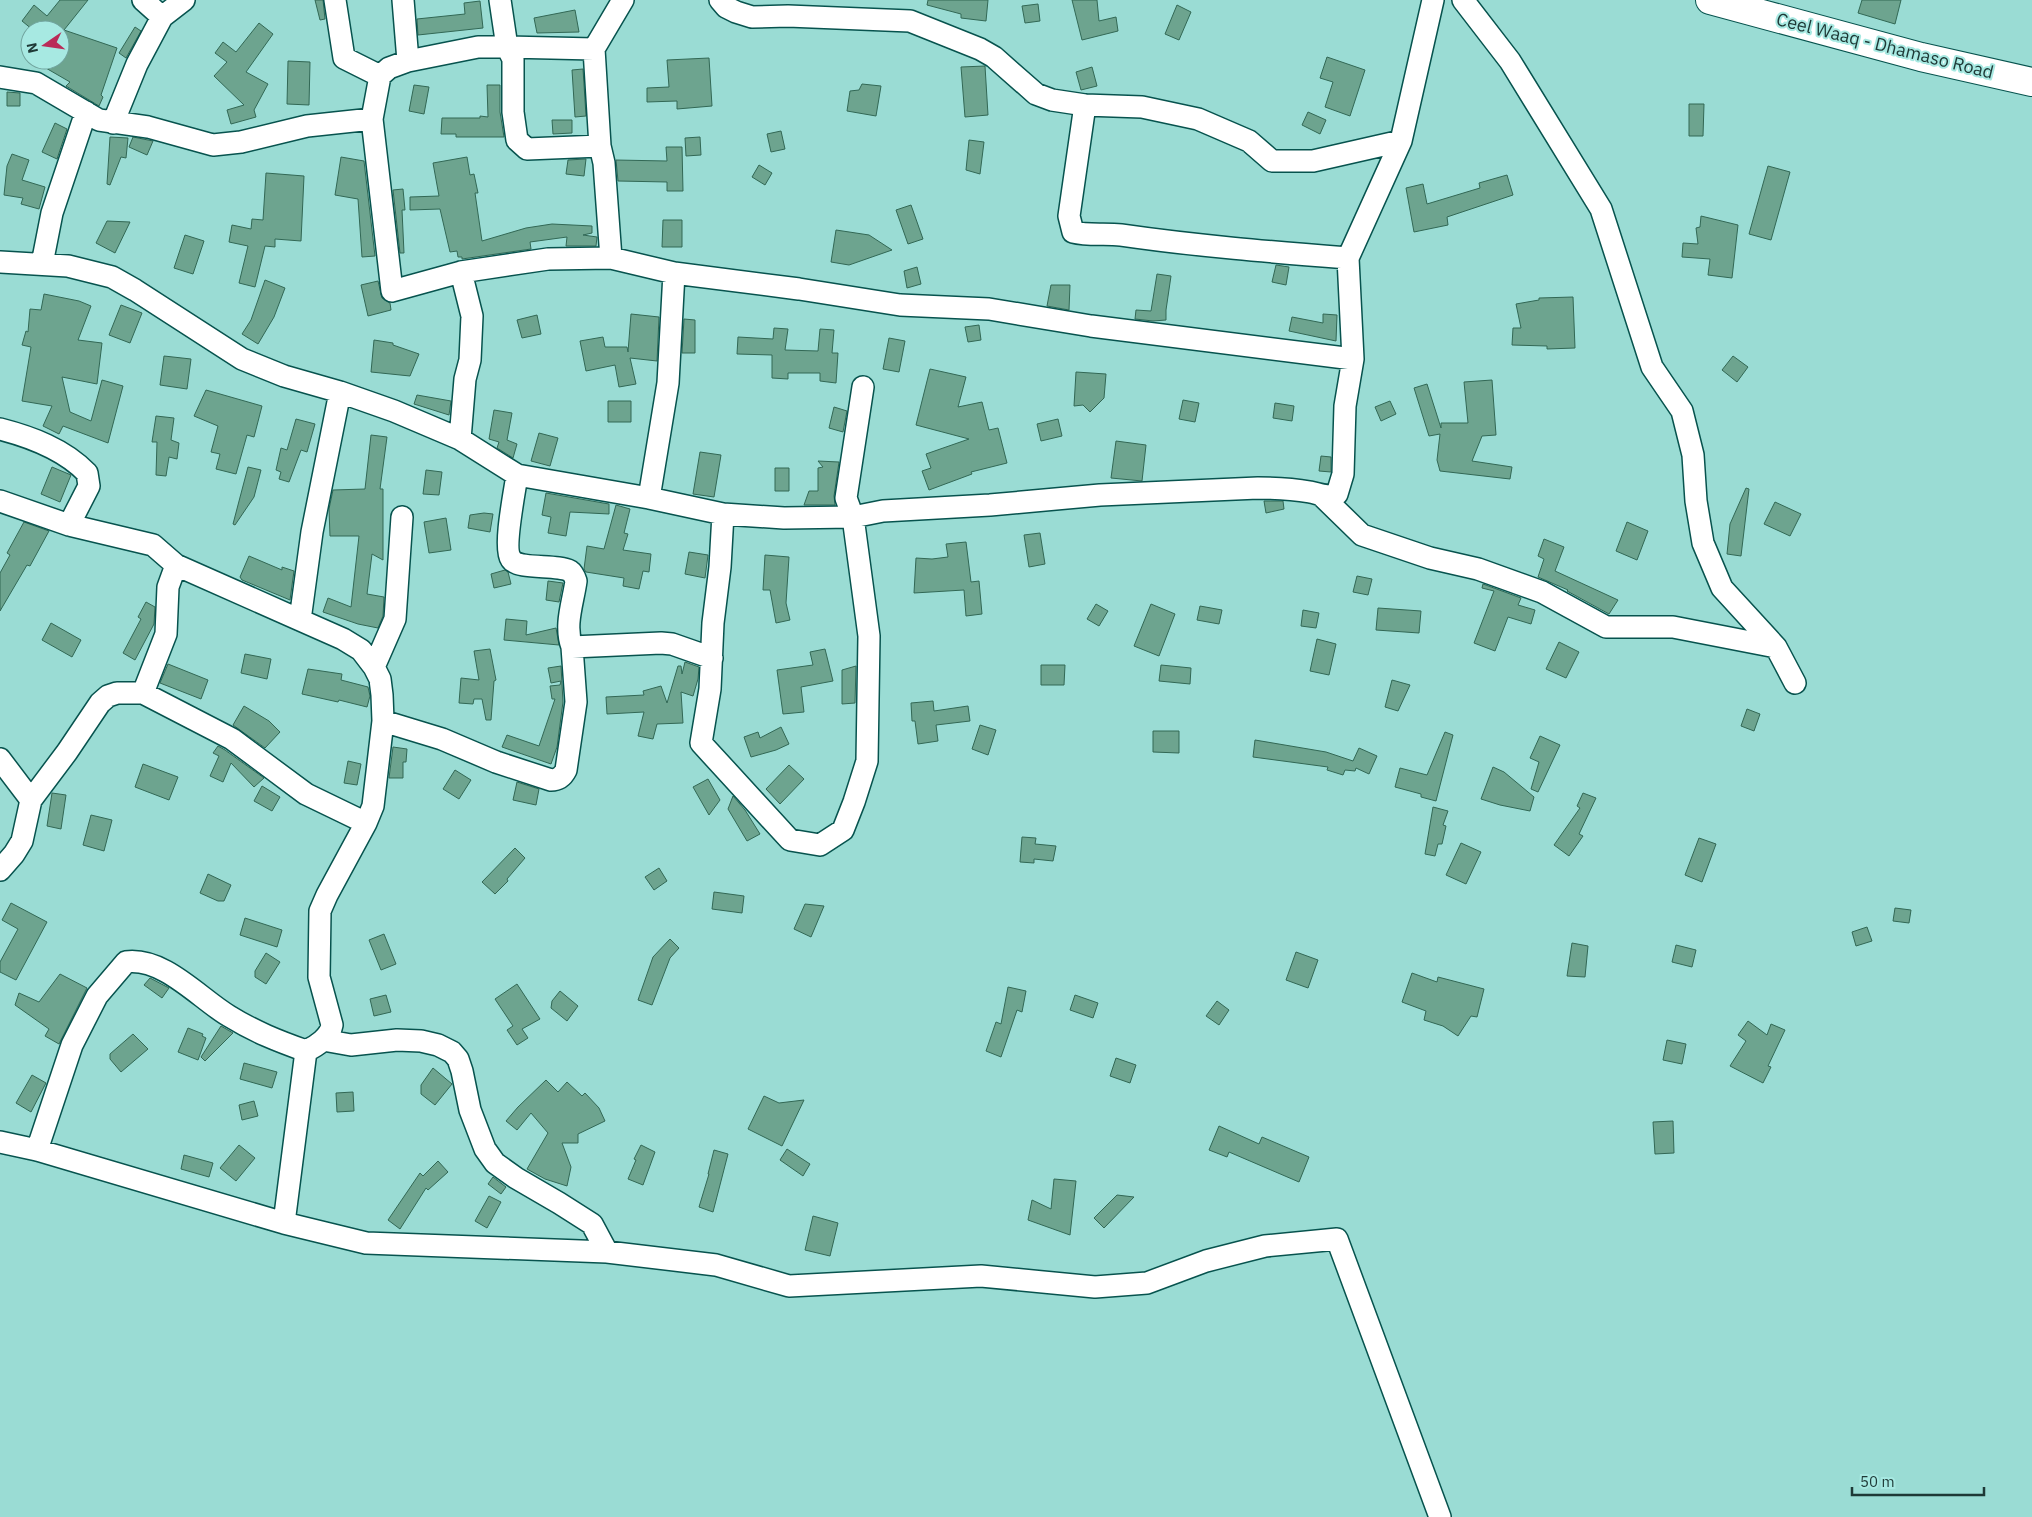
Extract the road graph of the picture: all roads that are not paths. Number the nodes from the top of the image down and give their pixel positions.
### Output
1 (143, 0) edge
2 (184, 0) edge
3 (335, 0) edge
4 (403, 0) edge
5 (500, 0) edge
6 (623, 0) edge
7 (720, 0) edge
8 (1433, 0) edge
9 (1463, 0) edge
10 (1710, 0) edge
11 (162, 18) junction
12 (507, 46) junction
13 (594, 48) junction
14 (408, 61) junction
15 (380, 76) junction
16 (0, 77) edge
17 (2032, 82) edge
18 (1085, 105) junction
19 (86, 112) junction
20 (372, 119) junction
21 (113, 123) junction
22 (1401, 142) junction
23 (600, 146) junction
24 (611, 258) junction
25 (1348, 258) junction
26 (0, 262) edge
27 (42, 264) junction
28 (462, 272) junction
29 (674, 273) junction
30 (1353, 359) junction
31 (863, 387) dead end
32 (340, 392) junction
33 (0, 428) edge
34 (460, 439) junction
35 (518, 475) junction
36 (1322, 496) junction
37 (649, 498) junction
38 (0, 501) edge
39 (723, 514) junction
40 (402, 517) dead end
41 (853, 518) junction
42 (69, 525) junction
43 (176, 565) junction
44 (300, 620) junction
45 (572, 647) junction
46 (1776, 647) junction
47 (712, 658) junction
48 (374, 667) junction
49 (1795, 683) dead end
50 (143, 693) junction
51 (383, 721) junction
52 (0, 759) edge
53 (31, 800) junction
54 (366, 823) junction
55 (0, 870) edge
56 (314, 1046) junction
57 (0, 1142) edge
58 (37, 1150) junction
59 (284, 1222) junction
60 (607, 1252) junction
61 (1440, 1517) edge

1 - 11 street
2 - 11 street
3 - 15 street
4 - 14 street
5 - 12 street
6 - 13 street
7 - 18 street
8 - 22 street
9 - 46 street
10 - 17 main road, Ceel Waaq - Dhamaso Road
11 - 21 street
12 - 13 street
12 - 14 street
12 - 23 street
13 - 23 street
14 - 15 street
15 - 20 street
16 - 19 street
18 - 22 street
18 - 25 street
19 - 21 street
19 - 27 street
20 - 21 street
20 - 28 street
22 - 25 street
23 - 24 street
24 - 28 street
24 - 29 street
25 - 30 street
26 - 27 street
27 - 32 street
28 - 34 street
29 - 30 street
29 - 37 street
30 - 36 street
31 - 41 street
32 - 34 street
32 - 44 street
33 - 42 street
34 - 35 street
35 - 37 street
35 - 45 street
36 - 41 street
36 - 46 street
37 - 39 street
38 - 42 street
39 - 41 street
39 - 47 street
40 - 48 street
41 - 47 street
42 - 43 street
43 - 44 street
43 - 50 street
44 - 48 street
45 - 47 street
45 - 51 street
46 - 49 street
48 - 51 street
50 - 53 street
50 - 54 street
51 - 54 street
52 - 53 street
53 - 55 street
54 - 56 street
56 - 58 street
56 - 59 street
56 - 60 street
57 - 58 street
58 - 59 street
59 - 60 street
60 - 61 street

